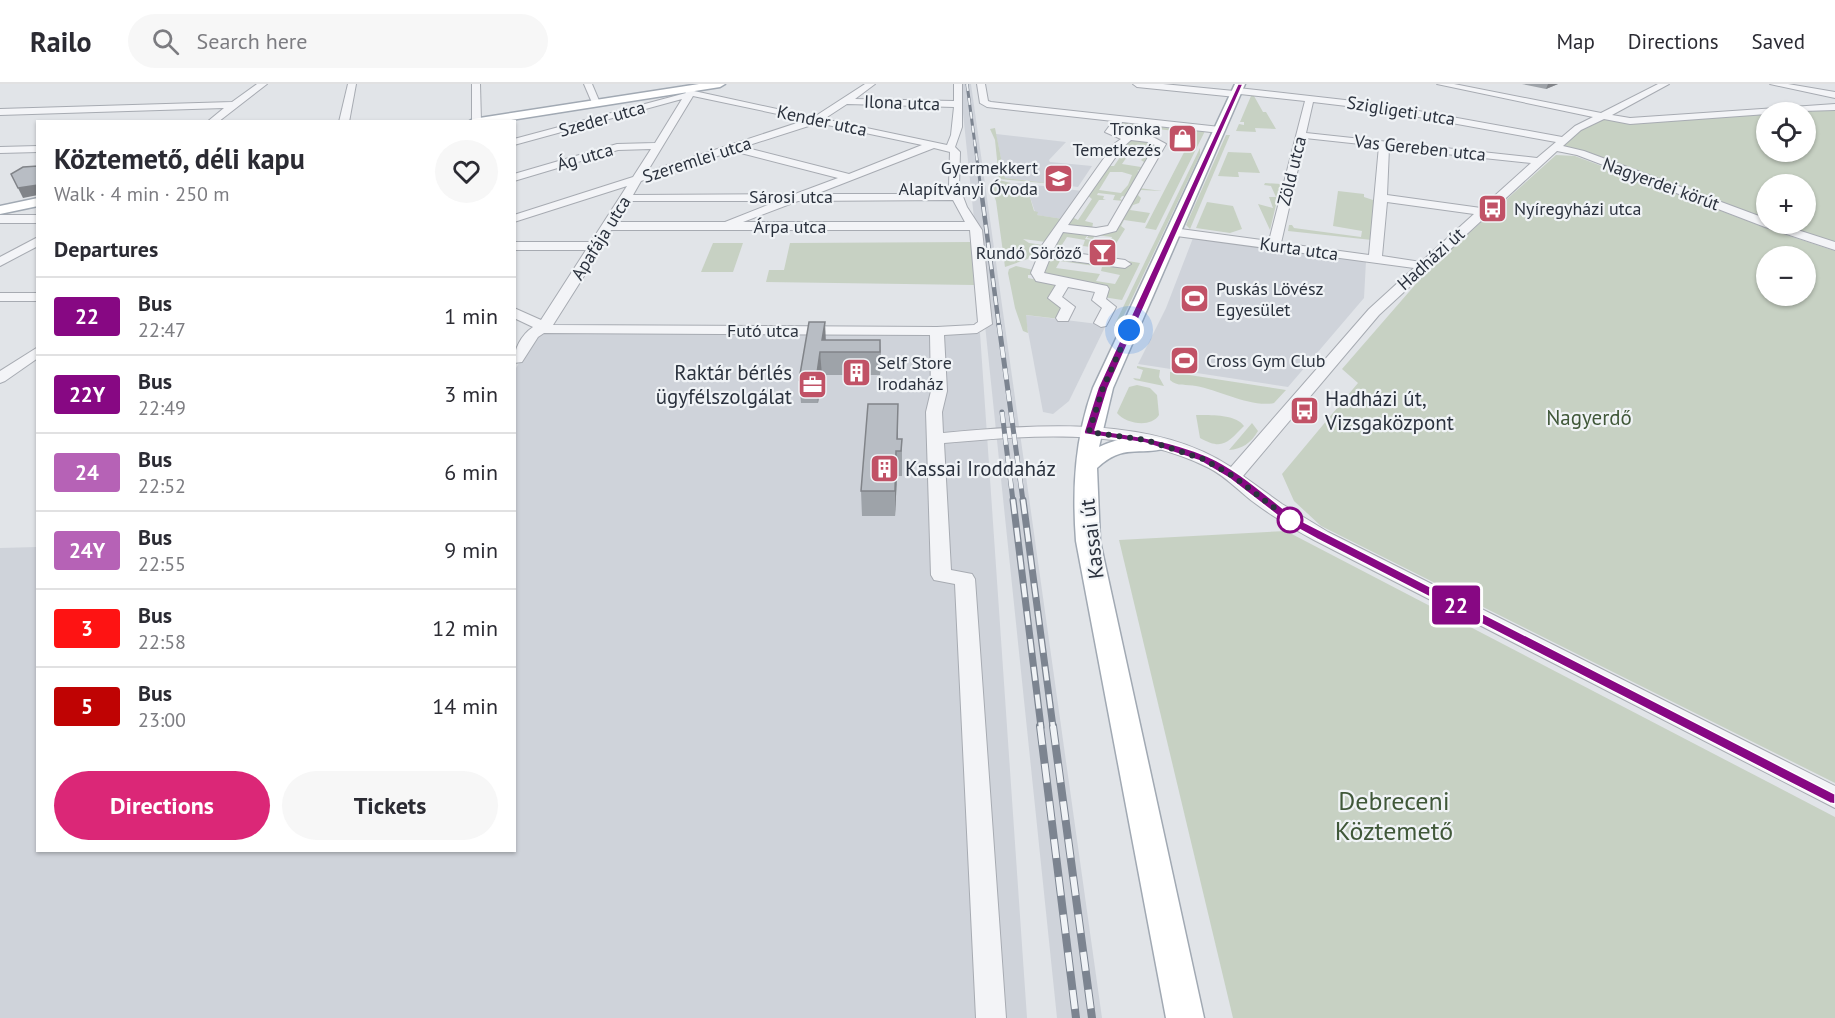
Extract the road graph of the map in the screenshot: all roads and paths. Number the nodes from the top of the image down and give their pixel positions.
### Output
1 (263, 84) edge
2 (352, 84) edge
3 (476, 84) edge
4 (588, 84) edge
5 (720, 84) edge
6 (871, 84) edge
7 (958, 84) edge
8 (981, 84) edge
9 (1137, 84) edge
10 (1441, 84) edge
11 (1665, 84) edge
12 (1774, 84) edge
13 (705, 85) edge
14 (1238, 90) edge
15 (689, 92) junction
16 (1835, 95) edge
17 (1310, 98) junction
18 (846, 101) junction
19 (596, 104) junction
20 (958, 104) junction
21 (235, 105) junction
22 (1835, 107) edge
23 (0, 112) edge
24 (1600, 116) junction
25 (1119, 119) junction
26 (214, 120) edge
27 (344, 120) edge
28 (475, 120) edge
29 (482, 120) edge
30 (817, 120) junction
31 (1220, 130) junction
32 (1118, 135) junction
33 (1301, 135) junction
34 (516, 141) edge
35 (1384, 144) junction
36 (1559, 144) junction
37 (932, 145) junction
38 (658, 146) junction
39 (36, 148) edge
40 (734, 148) junction
41 (952, 148) junction
42 (0, 150) edge
43 (1539, 161) junction
44 (516, 177) edge
45 (849, 177) junction
46 (637, 180) junction
47 (797, 197) junction
48 (957, 197) junction
49 (626, 198) junction
50 (1381, 198) junction
51 (36, 202) edge
52 (0, 210) edge
53 (1483, 212) junction
54 (516, 218) edge
55 (0, 219) edge
56 (36, 219) edge
57 (1756, 219) edge
58 (609, 226) junction
59 (972, 226) junction
60 (720, 227) junction
61 (1060, 228) junction
62 (1173, 232) junction
63 (1800, 234) edge
64 (36, 242) edge
65 (1274, 245) junction
66 (521, 246) edge
67 (597, 246) junction
68 (1835, 246) edge
69 (23, 249) junction
70 (36, 249) edge
71 (1044, 253) junction
72 (1375, 259) junction
73 (0, 262) edge
74 (1125, 264) dead end
75 (1424, 266) junction
76 (1064, 282) junction
77 (0, 297) edge
78 (36, 297) edge
79 (516, 313) edge
80 (1063, 318) dead end
81 (1101, 323) dead end
82 (548, 329) junction
83 (937, 331) junction
84 (36, 352) edge
85 (517, 359) dead end
86 (8, 368) edge
87 (36, 369) edge
88 (1089, 432) junction
89 (935, 439) junction
90 (1160, 444) junction
91 (1086, 466) junction
92 (1233, 476) junction
93 (1835, 798) edge
94 (991, 1018) edge
95 (1185, 1018) edge

1 - 21 street
2 - 27 street
3 - 28 street
4 - 19 street
5 - 13 main road
6 - 18 street, Szeremlei utca
7 - 20 street
8 - 25 street
9 - 14 street, Szigligeti utca
10 - 24 street
11 - 24 street, Hadházi út
12 - 16 street
13 - 15 main road
14 - 17 street, Szigligeti utca
14 - 31 main road, Kassai út
15 - 19 main road
15 - 30 street, Kender utca
15 - 34 street, Szeder utca
15 - 38 street, Apafája utca
17 - 33 street, Zöld utca
17 - 36 street, Szigligeti utca
18 - 20 street, Ilona utca
18 - 30 street, Szeremlei utca
19 - 29 main road
20 - 41 street
21 - 23 street
21 - 26 street
22 - 24 street
24 - 36 street, Hadházi út
25 - 31 street
25 - 32 street
30 - 37 street, Kender utca
30 - 40 street, Szeremlei utca
31 - 62 main road, Kassai út
32 - 61 street
32 - 61 street
33 - 35 street, Vas Gereben utca
33 - 65 street, Zöld utca
35 - 43 street, Vas Gereben utca
35 - 50 street
36 - 43 street, Hadházi út
36 - 57 street, Nagyerdei körút
37 - 41 street, Kender utca
37 - 45 street
38 - 44 street, Ág utca
38 - 46 street, Apafája utca
39 - 42 street
40 - 45 street
40 - 46 street, Szeremlei utca
41 - 48 street
43 - 53 street, Hadházi út
45 - 47 street
46 - 49 street, Apafája utca
46 - 54 street, Szeremlei utca
47 - 48 street, Sárosi utca
47 - 49 street, Sárosi utca
47 - 60 street
48 - 59 street
49 - 58 street, Apafája utca
50 - 53 street
50 - 72 street
51 - 52 main road
53 - 75 street, Hadházi út
55 - 56 street
58 - 60 street, Árpa utca
58 - 67 street, Apafája utca
59 - 60 street, Árpa utca
59 - 83 street, Futó utca
61 - 71 street
62 - 65 street, Kurta utca
62 - 88 main road, Kassai út
63 - 68 street, Nagyerdei körút
64 - 69 street
65 - 72 street, Kurta utca
66 - 67 street
67 - 82 street, Apafája utca
69 - 70 street
69 - 73 street
71 - 74 street
71 - 76 street
72 - 75 street, Kurta utca
75 - 92 street, Hadházi út
76 - 80 street
76 - 81 street
77 - 78 street
79 - 82 street
82 - 83 street, Futó utca
82 - 85 street, Apafája utca
83 - 89 street
84 - 86 street
86 - 87 street
88 - 89 street
88 - 90 street
88 - 91 main road, Kassai út
89 - 94 street
90 - 91 main road
90 - 92 street
91 - 95 main road, Kassai út
92 - 93 street

